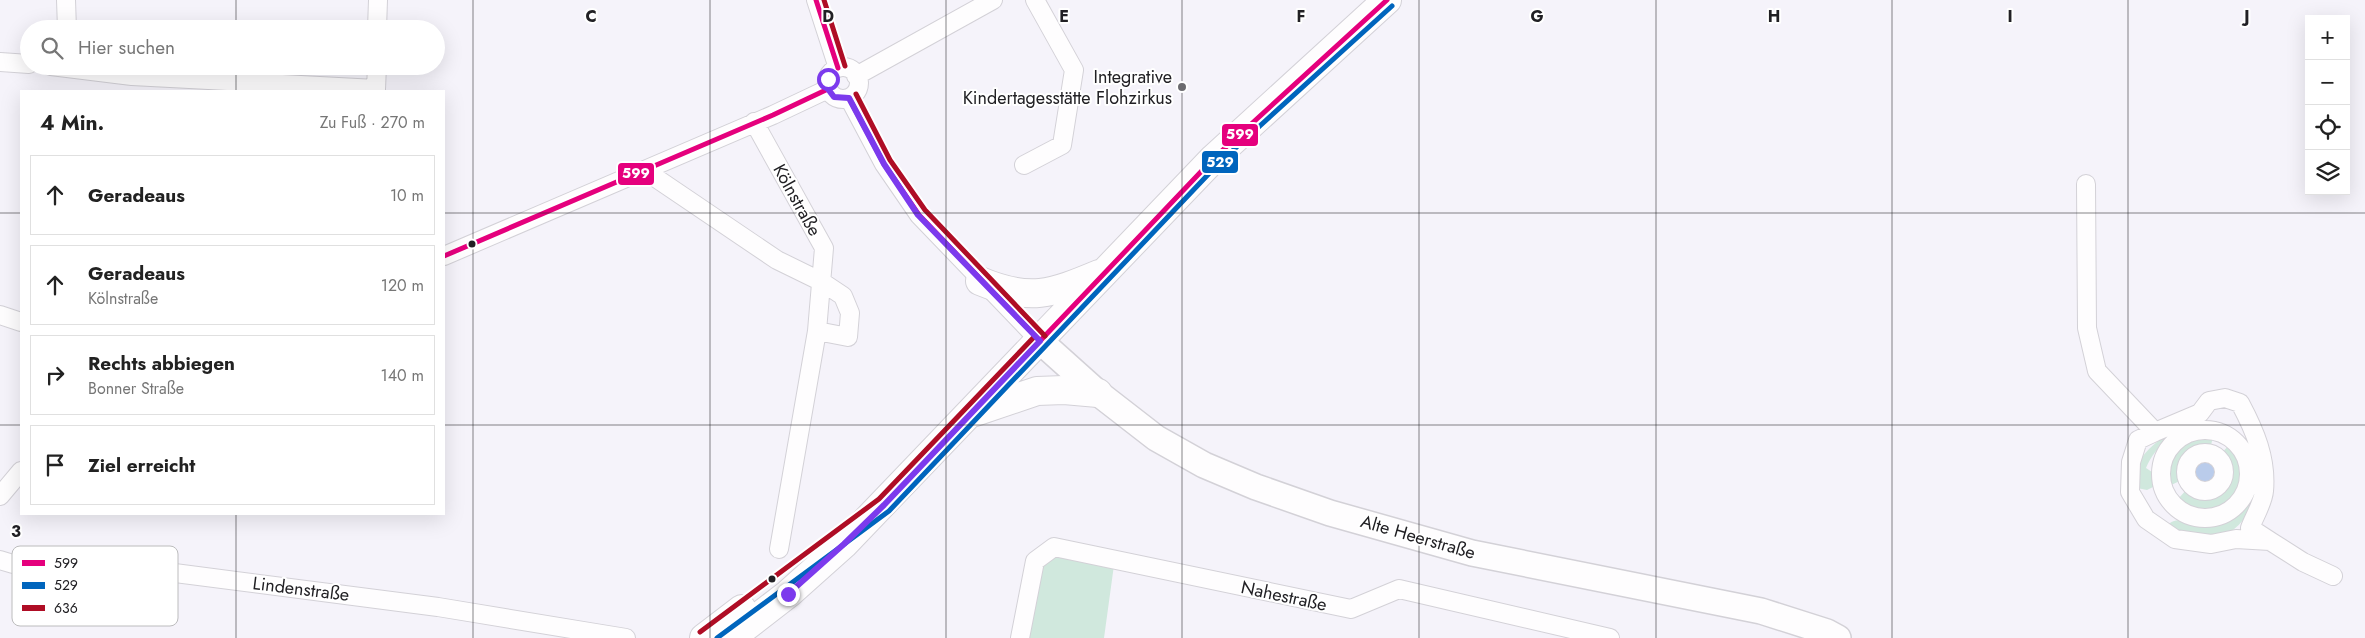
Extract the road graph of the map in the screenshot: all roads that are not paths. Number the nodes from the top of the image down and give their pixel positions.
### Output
1 (66, 0) edge
2 (378, 0) edge
3 (816, 0) edge
4 (993, 0) edge
5 (1035, 0) edge
6 (1387, 0) edge
7 (67, 20) edge
8 (377, 20) edge
9 (0, 62) edge
10 (20, 63) edge
11 (838, 68) junction
12 (94, 75) edge
13 (377, 75) edge
14 (856, 76) junction
15 (131, 84) edge
16 (828, 89) junction
17 (849, 98) junction
18 (754, 122) junction
19 (1024, 165) dead end
20 (644, 170) junction
21 (2086, 184) dead end
22 (445, 256) edge
23 (1105, 271) junction
24 (980, 281) junction
25 (822, 282) junction
26 (0, 315) edge
27 (20, 322) edge
28 (817, 331) junction
29 (1040, 341) junction
30 (1098, 393) junction
31 (971, 413) junction
32 (2246, 414) junction
33 (2155, 432) junction
34 (2227, 435) junction
35 (2214, 455) junction
36 (20, 472) edge
37 (2188, 482) junction
38 (0, 496) edge
39 (2167, 496) junction
40 (884, 505) junction
41 (2146, 519) junction
42 (2250, 528) junction
43 (2236, 540) junction
44 (2270, 541) junction
45 (779, 549) dead end
46 (0, 560) edge
47 (12, 564) edge
48 (178, 573) edge
49 (2333, 576) dead end
50 (604, 636) edge
51 (626, 638) edge
52 (704, 638) edge
53 (731, 638) edge
54 (1020, 638) edge
55 (1610, 638) edge
56 (1838, 638) edge

1 - 7 street
2 - 8 street
3 - 11 street
4 - 14 street
5 - 19 street
6 - 23 main road
9 - 10 street
11 - 14 street
11 - 16 street
12 - 15 street
13 - 15 street
14 - 17 street
16 - 17 street
16 - 18 street
17 - 24 street
18 - 20 street
18 - 25 street, Kölnstraße
20 - 22 street
20 - 25 street
21 - 33 street
23 - 24 main road
23 - 29 main road
24 - 29 street
25 - 28 street, Kölnstraße
25 - 28 street
26 - 27 street
28 - 45 street, Kölnstraße
29 - 30 street, Alte Heerstraße
29 - 31 main road
30 - 31 main road
30 - 56 street, Alte Heerstraße
31 - 40 main road
32 - 33 street
32 - 34 street
32 - 42 street
33 - 41 street
34 - 35 street
34 - 39 street
34 - 39 street
35 - 37 street
35 - 37 street
36 - 38 street
37 - 39 street
39 - 41 street
40 - 52 main road
40 - 53 main road
41 - 43 street
42 - 43 street
42 - 44 street
43 - 44 street
44 - 49 street
46 - 47 street, Lindenstraße
48 - 50 street, Lindenstraße
50 - 51 street, Lindenstraße
54 - 55 street, Nahestraße

